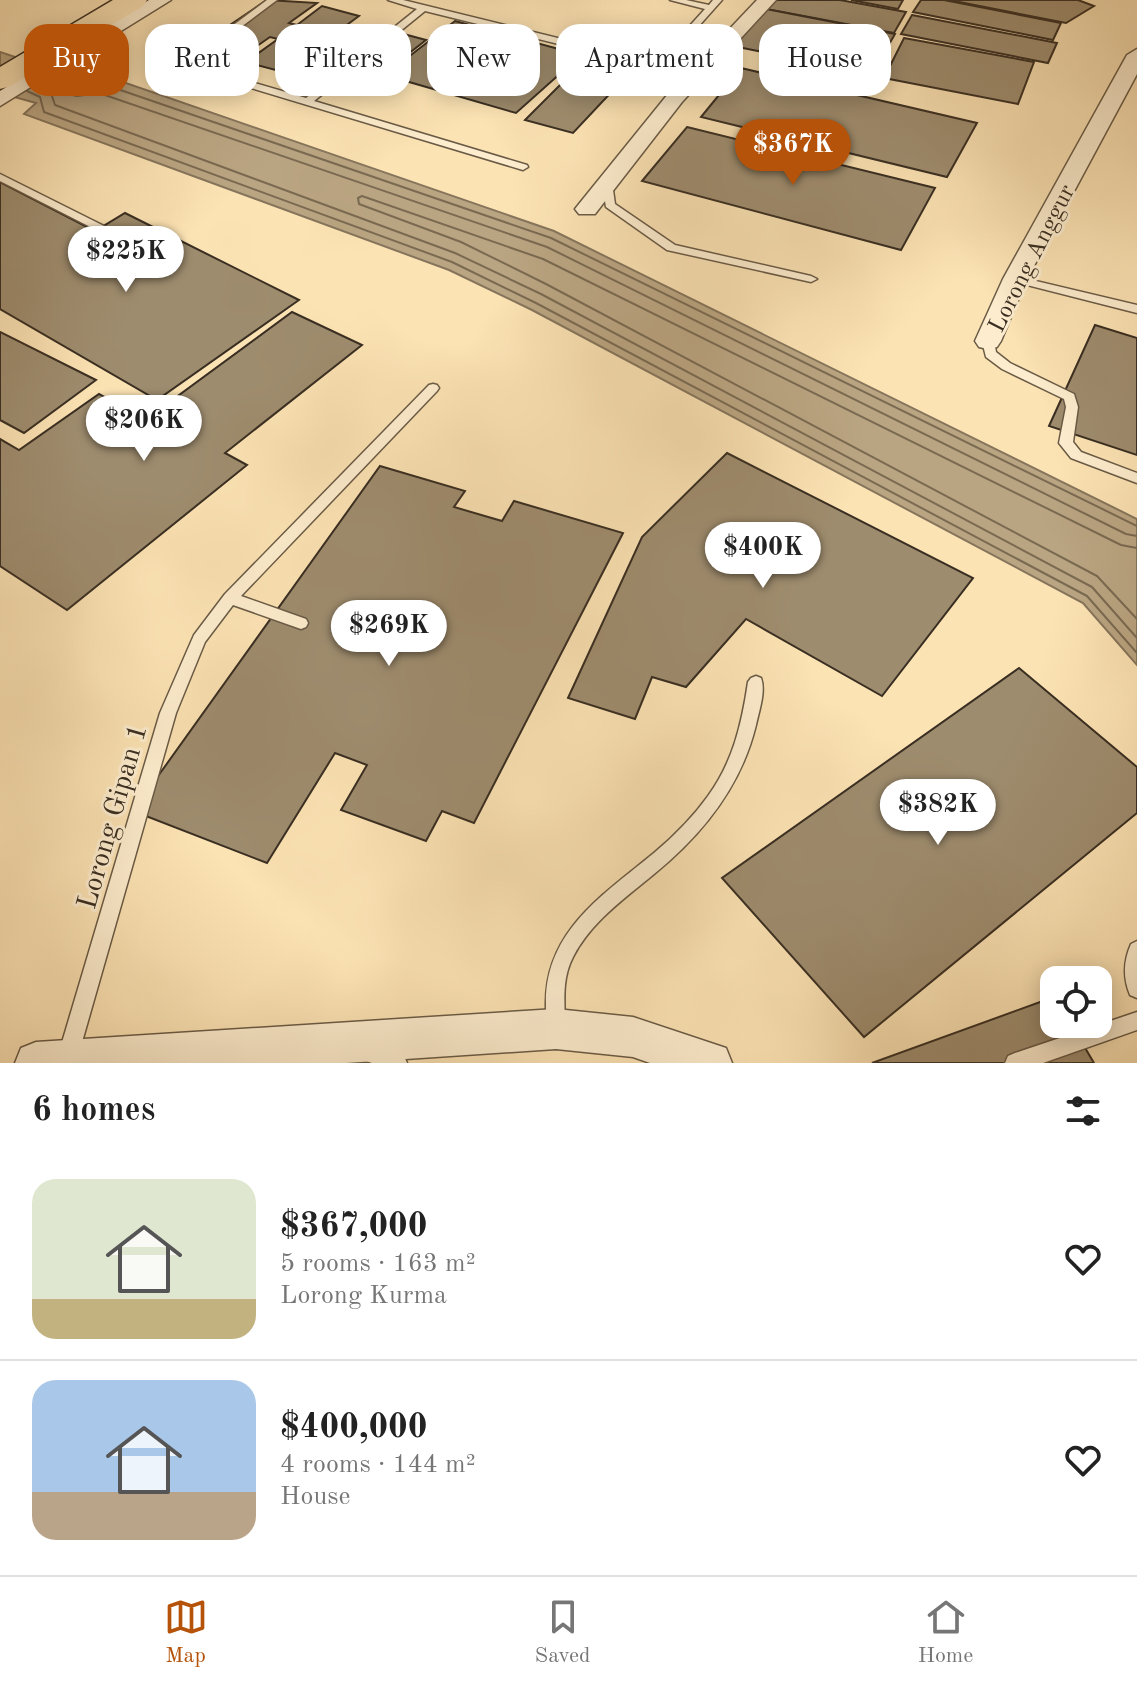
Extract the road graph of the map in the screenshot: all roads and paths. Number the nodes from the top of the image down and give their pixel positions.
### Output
1 (98, 0) edge
2 (133, 0) edge
3 (162, 0) edge
4 (273, 0) edge
5 (392, 0) edge
6 (674, 0) edge
7 (718, 0) edge
8 (767, 0) edge
9 (423, 8) junction
10 (710, 8) junction
11 (1137, 55) edge
12 (3, 64) edge
13 (0, 100) edge
14 (306, 103) junction
15 (523, 167) dead end
16 (0, 177) edge
17 (607, 183) junction
18 (587, 209) dead end
19 (116, 236) dead end
20 (811, 279) dead end
21 (1015, 279) junction
22 (1137, 309) edge
23 (988, 341) joint
24 (433, 388) dead end
25 (1137, 478) edge
26 (230, 598) junction
27 (301, 623) dead end
28 (756, 682) dead end
29 (1137, 950) edge
30 (1137, 989) edge
31 (1137, 1021) edge
32 (556, 1029) junction
33 (346, 1043) junction
34 (51, 1062) edge
35 (397, 1063) edge
36 (711, 1063) edge
37 (1015, 1063) edge

1 - 12 main road
2 - 12 main road
3 - 13 street
4 - 14 lane
5 - 9 lane
6 - 10 lane
7 - 10 lane
8 - 17 street
9 - 10 lane
9 - 14 lane
11 - 21 street, Lorong Anggur
14 - 15 lane
16 - 19 lane
17 - 18 street
17 - 20 lane
21 - 22 lane
21 - 23 street, Lorong Anggur
23 - 25 lane, Lorong Anggur
24 - 26 lane, Lorong Gipan 1
26 - 27 lane
26 - 34 lane, Lorong Gipan 1
28 - 32 lane
29 - 30 lane
31 - 37 lane
32 - 33 street
32 - 36 street
33 - 34 street
33 - 35 lane

